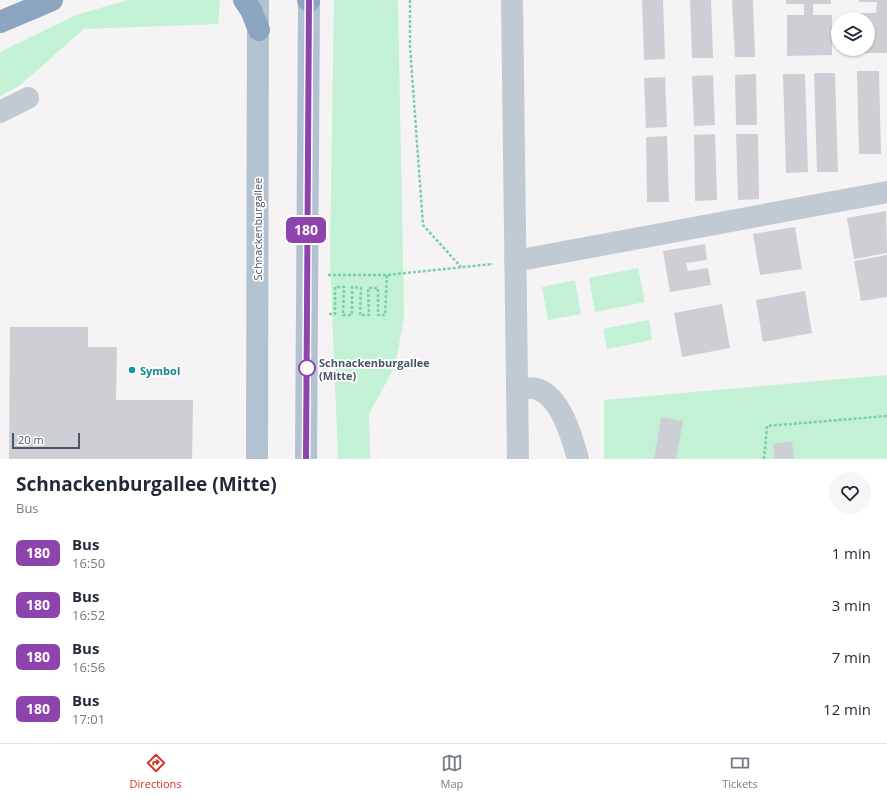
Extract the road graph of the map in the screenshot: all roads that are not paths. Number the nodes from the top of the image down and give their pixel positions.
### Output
1 (52, 0) edge
2 (244, 0) edge
3 (258, 0) edge
4 (309, 0) edge
5 (512, 0) edge
6 (0, 22) edge
7 (259, 30) junction
8 (28, 98) dead end
9 (0, 112) edge
10 (887, 192) edge
11 (515, 261) junction
12 (518, 389) junction
13 (257, 459) edge
14 (306, 459) edge
15 (518, 459) edge
16 (578, 459) edge

1 - 6 highway
2 - 7 highway
3 - 7 main road, Schnackenburgallee
4 - 14 main road
5 - 11 street
7 - 13 main road, Schnackenburgallee
8 - 9 street
10 - 11 street
11 - 12 street
12 - 15 street
12 - 16 street

